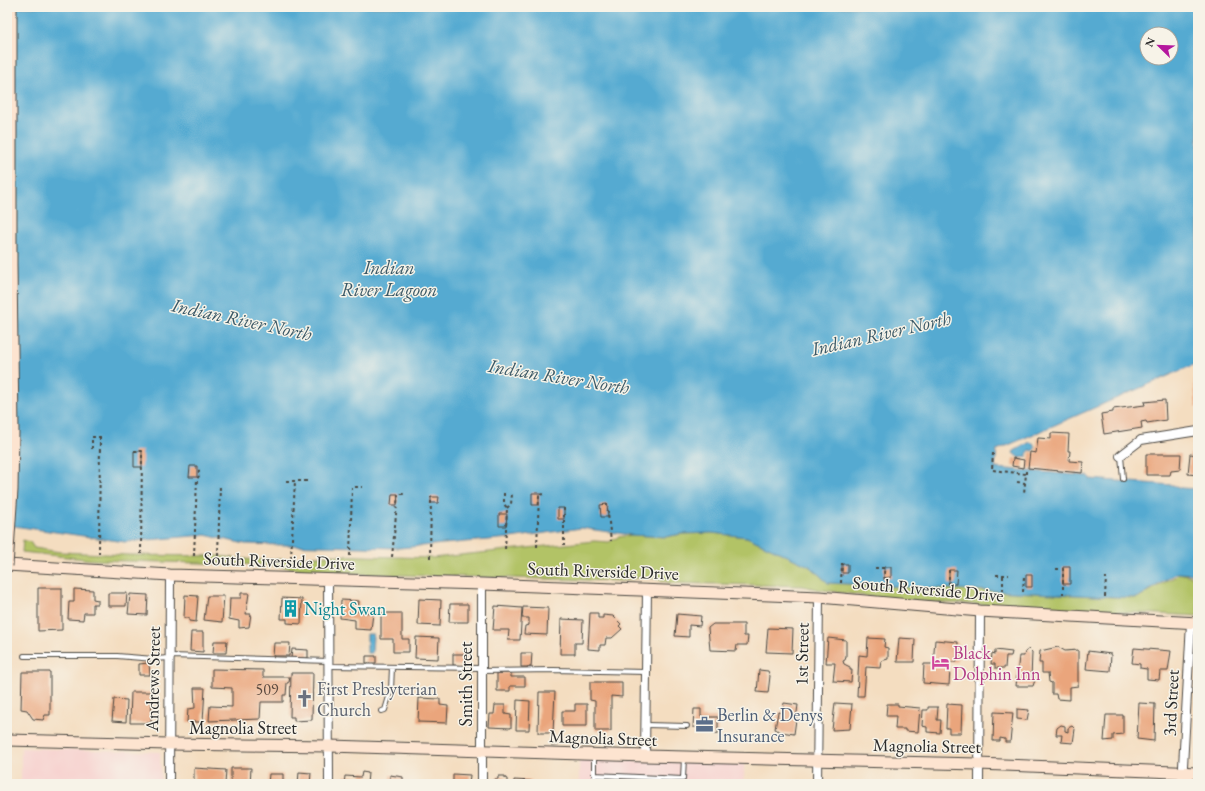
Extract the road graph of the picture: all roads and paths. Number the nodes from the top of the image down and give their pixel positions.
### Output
1 (12, 7) edge
2 (1198, 431) edge
3 (100, 437) junction
4 (104, 437) dead end
5 (92, 449) dead end
6 (134, 452) dead end
7 (993, 453) dead end
8 (1120, 456) joint
9 (992, 459) junction
10 (996, 459) dead end
11 (199, 467) dead end
12 (1026, 468) dead end
13 (1026, 474) junction
14 (1123, 479) dead end
15 (286, 481) dead end
16 (295, 481) junction
17 (308, 481) dead end
18 (1017, 482) dead end
19 (1025, 483) junction
20 (220, 485) dead end
21 (363, 487) dead end
22 (504, 493) dead end
23 (1024, 493) dead end
24 (404, 494) dead end
25 (512, 494) dead end
26 (544, 494) dead end
27 (431, 497) dead end
28 (607, 504) dead end
29 (507, 508) junction
30 (564, 508) dead end
31 (611, 541) dead end
32 (564, 545) dead end
33 (537, 547) dead end
34 (505, 550) dead end
35 (98, 554) dead end
36 (141, 555) dead end
37 (194, 556) dead end
38 (218, 556) dead end
39 (350, 556) dead end
40 (392, 557) dead end
41 (291, 558) dead end
42 (430, 558) dead end
43 (842, 563) dead end
44 (7, 566) edge
45 (875, 568) dead end
46 (1056, 569) dead end
47 (949, 570) dead end
48 (170, 575) junction
49 (996, 575) dead end
50 (1003, 575) junction
51 (1009, 575) dead end
52 (1024, 576) dead end
53 (1106, 577) dead end
54 (328, 579) junction
55 (841, 583) dead end
56 (482, 584) junction
57 (885, 585) dead end
58 (949, 589) dead end
59 (647, 590) junction
60 (1003, 591) dead end
61 (1023, 592) dead end
62 (1063, 594) dead end
63 (819, 597) junction
64 (1105, 597) dead end
65 (980, 611) junction
66 (1195, 623) edge
67 (24, 656) dead end
68 (170, 657) junction
69 (329, 664) junction
70 (392, 667) junction
71 (482, 669) junction
72 (646, 672) junction
73 (382, 711) dead end
74 (646, 725) junction
75 (687, 726) dead end
76 (7, 740) edge
77 (169, 744) junction
78 (330, 746) junction
79 (482, 751) junction
80 (594, 755) junction
81 (645, 756) junction
82 (684, 757) junction
83 (816, 760) junction
84 (978, 764) junction
85 (1183, 773) junction
86 (1198, 773) edge
87 (594, 775) junction
88 (683, 779) junction
89 (169, 784) edge
90 (330, 784) edge
91 (482, 784) edge
92 (594, 784) edge
93 (683, 784) edge
94 (817, 784) edge
95 (978, 784) edge
96 (1182, 784) edge

1 - 44 street, bridge
2 - 8 street
3 - 4 path
3 - 5 path
3 - 35 path
6 - 36 path
7 - 9 path
8 - 14 lane
9 - 10 path
9 - 13 path
11 - 37 path
12 - 13 path
13 - 19 path
15 - 16 path
16 - 17 path
16 - 41 path
18 - 19 path
19 - 23 path
20 - 38 path
21 - 39 path
22 - 29 path
24 - 40 path
25 - 29 path
26 - 33 path
27 - 42 path
28 - 31 path
29 - 34 path
30 - 32 path
43 - 55 path
44 - 48 street, South Riverside Drive
45 - 57 path
46 - 62 path
47 - 58 path
48 - 54 street, South Riverside Drive
48 - 68 street, Andrews Street
49 - 50 path
50 - 51 path
50 - 60 path
52 - 61 path
53 - 64 path
54 - 56 street, South Riverside Drive
54 - 69 street
56 - 59 street, South Riverside Drive
56 - 71 street, Smith Street
59 - 63 street, South Riverside Drive
59 - 72 street
63 - 65 street, South Riverside Drive
63 - 83 street, 1st Street
65 - 66 street, South Riverside Drive
65 - 84 street
66 - 85 street, 3rd Street
67 - 68 lane
68 - 69 lane
68 - 77 street, Andrews Street
69 - 70 lane
69 - 78 street
70 - 71 lane
70 - 73 lane
71 - 72 lane
71 - 79 street, Smith Street
72 - 74 street
74 - 75 lane
74 - 81 street
76 - 77 street, Magnolia Street
77 - 78 street, Magnolia Street
77 - 89 street, Andrews Street
78 - 79 street, Magnolia Street
78 - 90 street
79 - 80 street, Magnolia Street
79 - 91 street, Smith Street
80 - 81 street, Magnolia Street
80 - 87 lane
81 - 82 street, Magnolia Street
82 - 83 street, Magnolia Street
82 - 88 lane
83 - 84 street, Magnolia Street
83 - 94 street, 1st Street
84 - 85 street, Magnolia Street
84 - 95 street
85 - 86 street, Magnolia Street
85 - 96 street, 3rd Street
87 - 88 lane
87 - 92 lane
88 - 93 lane

